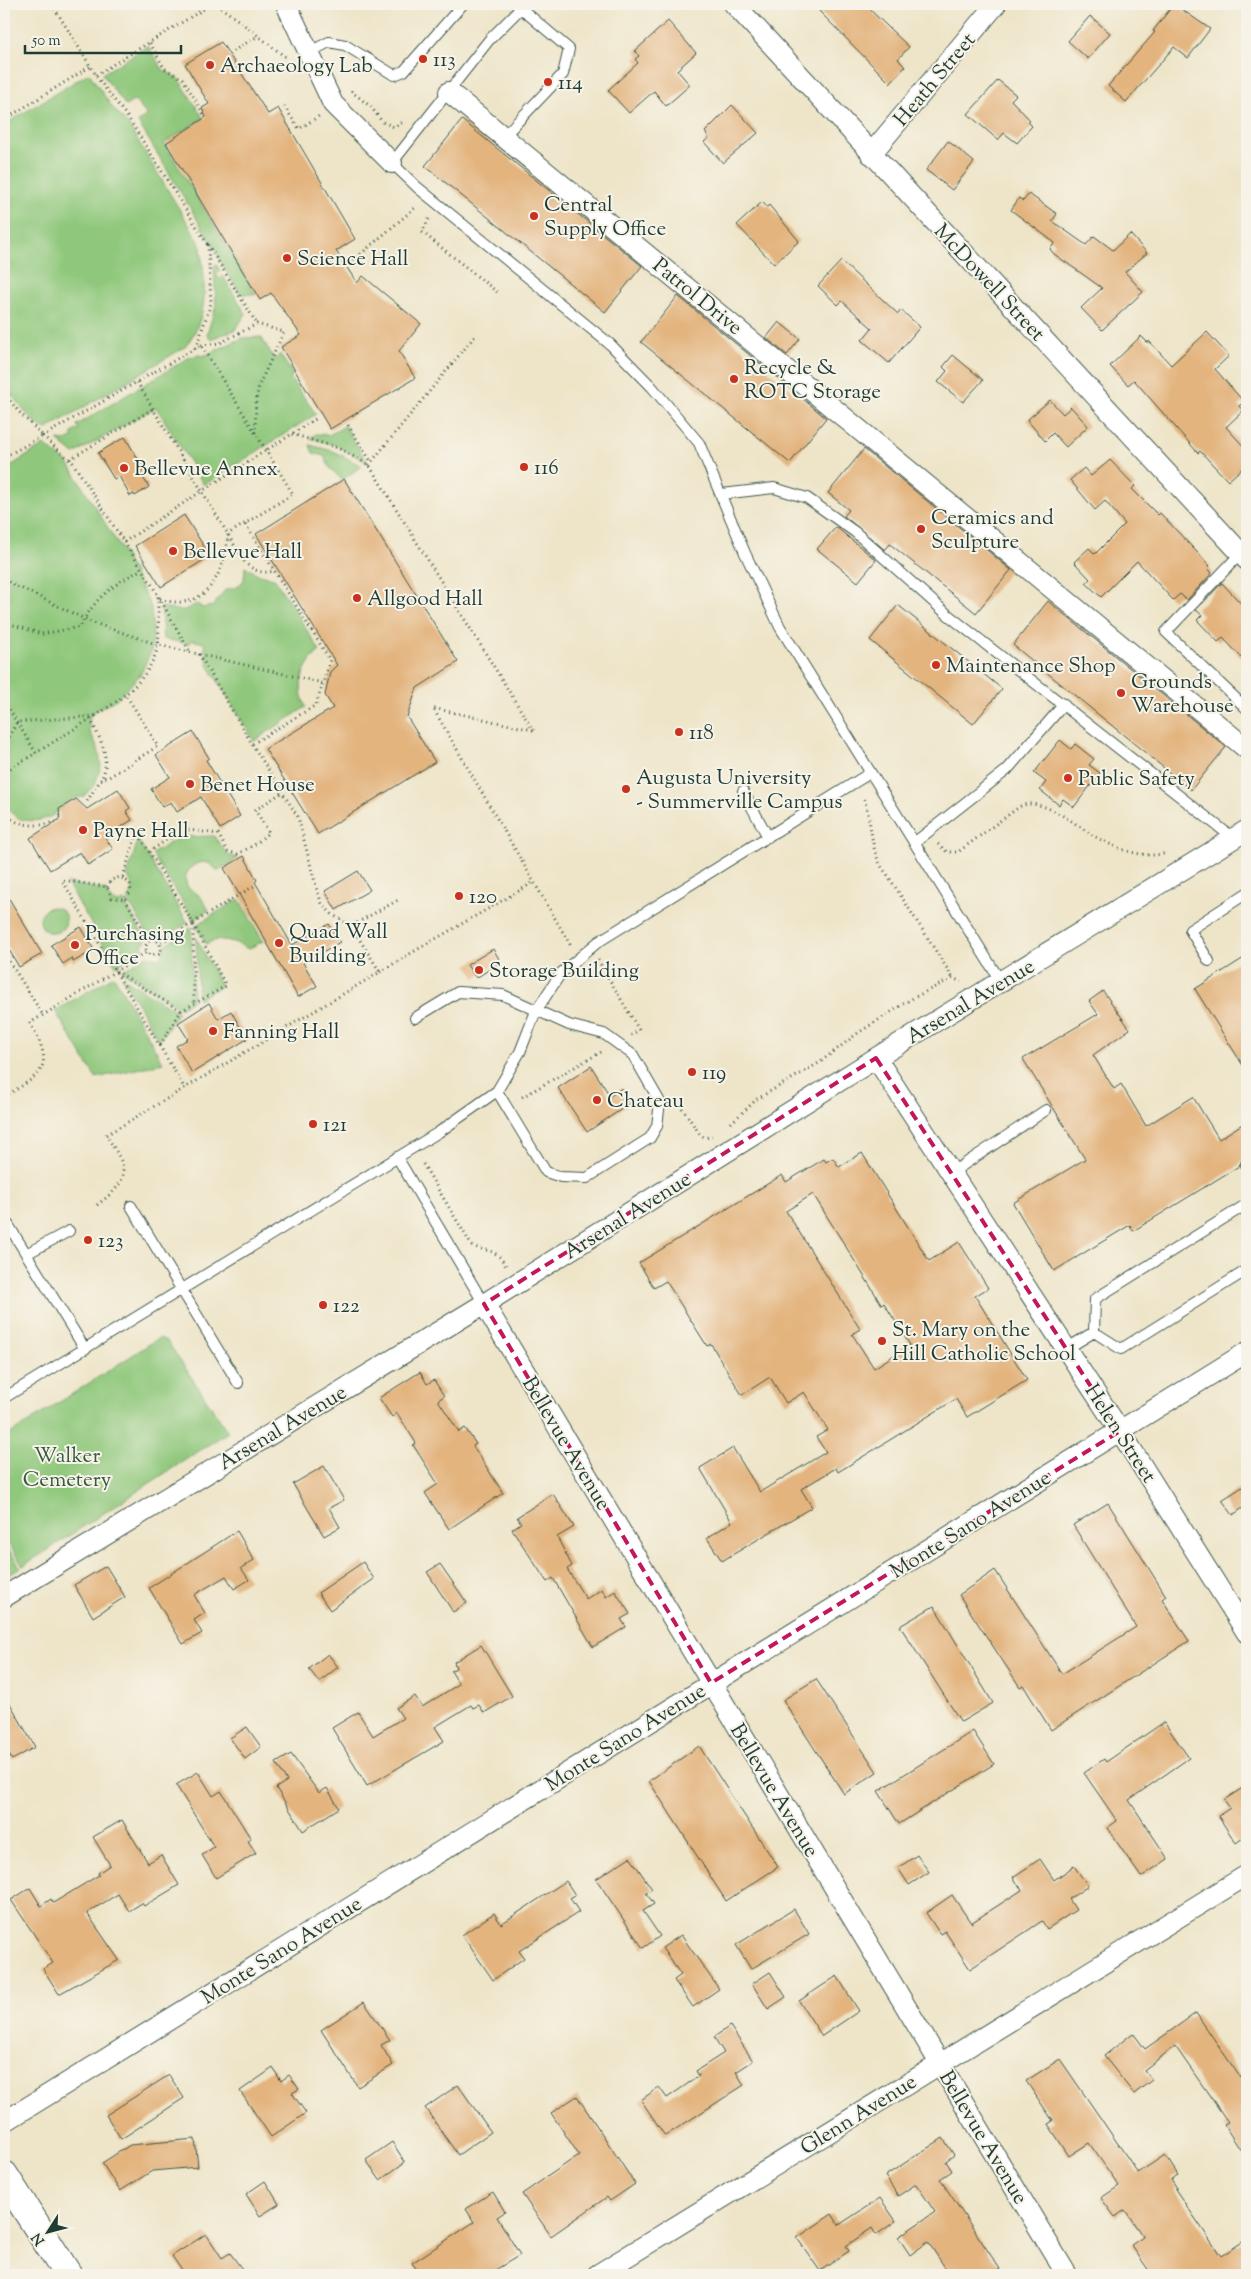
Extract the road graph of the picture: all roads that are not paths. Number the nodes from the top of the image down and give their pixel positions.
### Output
1 (286, 4) edge
2 (463, 4) edge
3 (734, 4) edge
4 (996, 4) edge
5 (520, 5) edge
6 (308, 53) junction
7 (449, 92) junction
8 (504, 136) junction
9 (871, 154) junction
10 (392, 163) junction
11 (722, 494) junction
12 (1244, 556) edge
13 (1064, 704) junction
14 (1247, 709) edge
15 (1247, 748) edge
16 (870, 773) junction
17 (743, 791) dead end
18 (1243, 835) edge
19 (768, 836) junction
20 (914, 843) junction
21 (1247, 893) edge
22 (1209, 961) dead end
23 (1001, 982) junction
24 (536, 1011) junction
25 (415, 1018) dead end
26 (876, 1058) junction
27 (497, 1092) junction
28 (1046, 1110) dead end
29 (397, 1158) junction
30 (951, 1173) junction
31 (1247, 1204) edge
32 (131, 1206) dead end
33 (4, 1218) edge
34 (69, 1231) dead end
35 (26, 1254) junction
36 (1247, 1270) edge
37 (181, 1289) junction
38 (484, 1304) junction
39 (1094, 1332) junction
40 (86, 1349) junction
41 (1066, 1349) junction
42 (1247, 1352) edge
43 (238, 1383) dead end
44 (4, 1398) edge
45 (1120, 1431) junction
46 (4, 1597) edge
47 (1247, 1633) edge
48 (711, 1684) junction
49 (1247, 1875) edge
50 (940, 2064) junction
51 (4, 2122) edge
52 (4, 2175) edge
53 (609, 2272) edge
54 (68, 2275) edge
55 (1067, 2275) edge

1 - 6 street
2 - 6 lane
3 - 9 street, McDowell Street
4 - 9 street, Heath Street
5 - 7 lane
5 - 8 lane
6 - 10 street
7 - 8 street, Patrol Drive
7 - 10 lane
8 - 15 street, Patrol Drive
9 - 12 street, McDowell Street
10 - 11 lane
11 - 13 lane
11 - 16 lane
12 - 14 lane
13 - 18 lane
13 - 20 lane
16 - 19 lane
16 - 20 lane
17 - 19 lane
18 - 23 street, Arsenal Avenue
19 - 24 lane
20 - 23 lane
21 - 22 lane
23 - 26 street, Arsenal Avenue
24 - 25 lane
24 - 27 lane
24 - 27 lane
26 - 30 street, Helen Street
26 - 38 street, Arsenal Avenue
27 - 29 lane
28 - 30 lane
29 - 37 lane
29 - 38 lane
30 - 41 street, Helen Street
31 - 39 lane
32 - 37 lane
33 - 35 lane
34 - 35 lane
35 - 40 lane
36 - 39 lane
37 - 40 lane
37 - 43 lane
38 - 46 street, Arsenal Avenue
38 - 48 street, Bellevue Avenue
39 - 41 lane
40 - 44 lane
41 - 45 street, Helen Street
42 - 45 street, Monte Sano Avenue
45 - 47 street, Helen Street
45 - 48 street, Monte Sano Avenue
48 - 50 street, Bellevue Avenue
48 - 51 street, Monte Sano Avenue
49 - 50 street, Glenn Avenue
50 - 53 street, Glenn Avenue
50 - 55 street, Bellevue Avenue
52 - 54 main road

